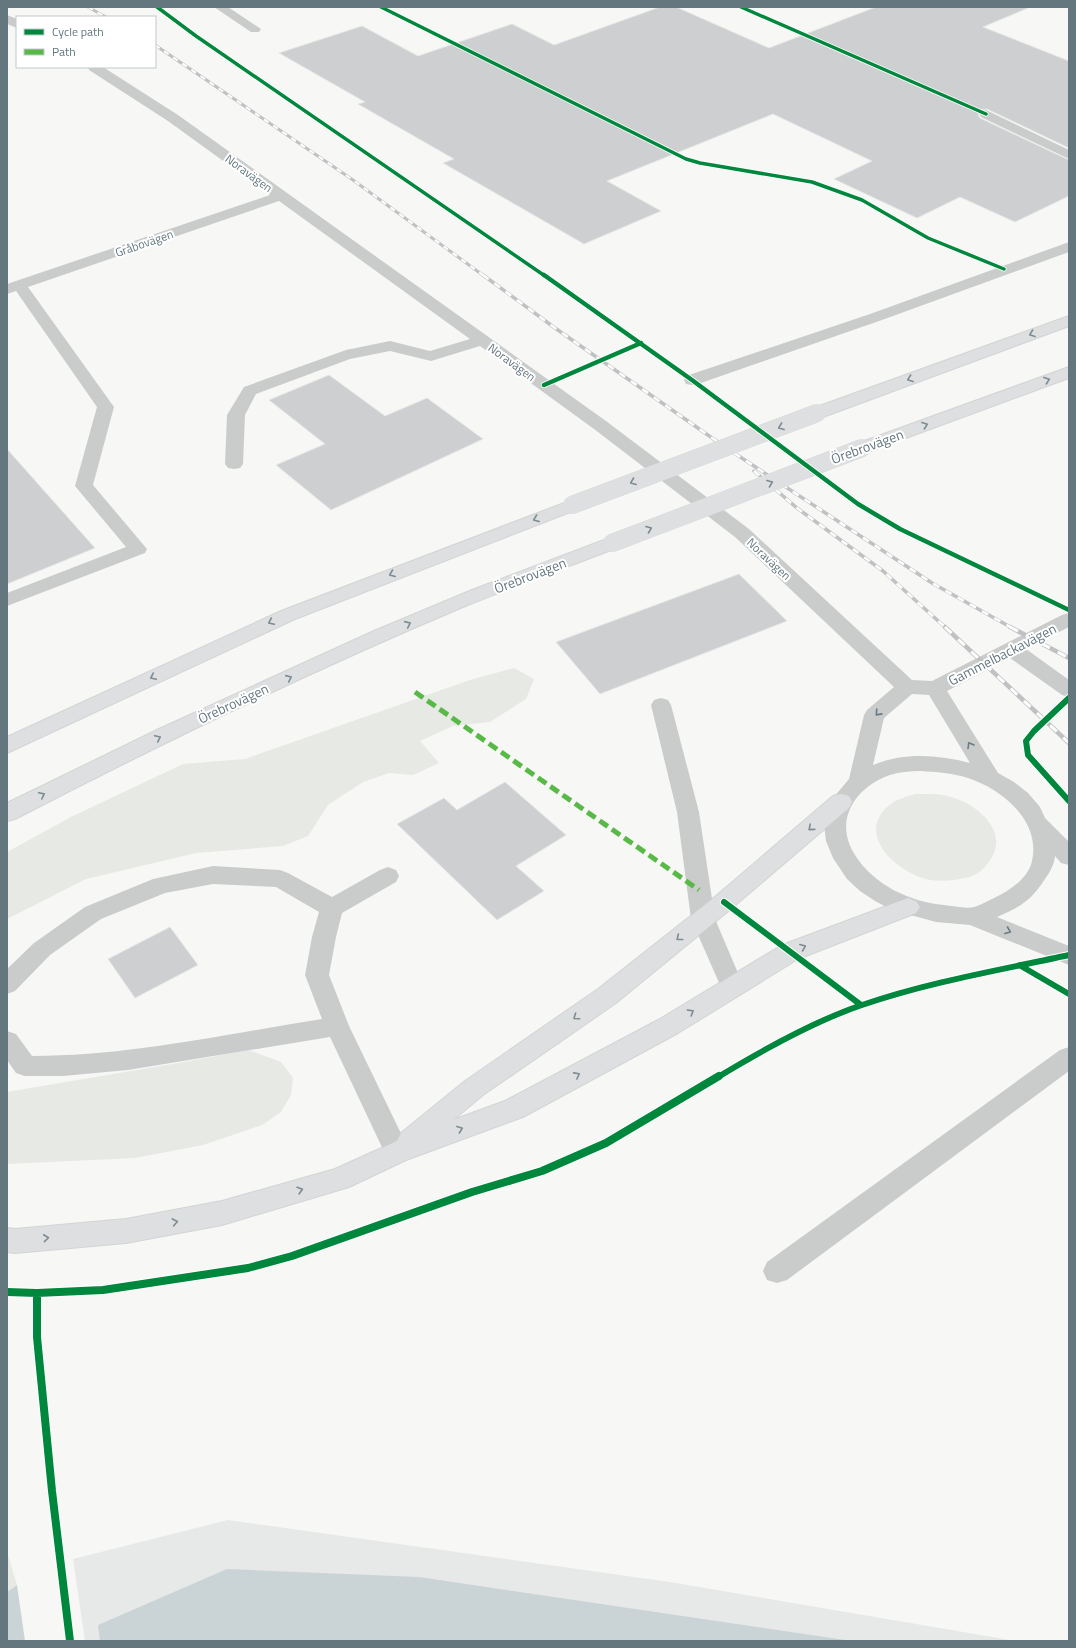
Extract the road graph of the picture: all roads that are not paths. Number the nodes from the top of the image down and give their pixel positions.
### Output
1 (220, 7) edge
2 (7, 19) edge
3 (16, 24) edge
4 (255, 29) dead end
5 (96, 68) edge
6 (986, 114) dead end
7 (1069, 155) edge
8 (280, 196) junction
9 (1069, 247) edge
10 (13, 287) edge
11 (1069, 321) edge
12 (482, 340) junction
13 (1069, 372) edge
14 (692, 380) dead end
15 (234, 464) dead end
16 (7, 600) edge
17 (1069, 619) edge
18 (1012, 649) junction
19 (907, 687) junction
20 (935, 688) junction
21 (1069, 690) edge
22 (661, 705) dead end
23 (56, 723) junction
24 (7, 728) edge
25 (7, 746) edge
26 (990, 778) junction
27 (858, 781) junction
28 (841, 802) junction
29 (7, 813) edge
30 (1038, 823) junction
31 (1069, 858) edge
32 (388, 876) dead end
33 (908, 907) junction
34 (332, 908) junction
35 (972, 916) junction
36 (703, 919) junction
37 (1069, 956) edge
38 (7, 984) edge
39 (732, 987) junction
40 (337, 1026) junction
41 (7, 1041) edge
42 (1069, 1057) edge
43 (397, 1152) junction
44 (7, 1240) edge
45 (776, 1271) dead end

1 - 4 street
2 - 3 street
5 - 8 street, Noravägen
6 - 7 street
8 - 10 street, Gråbovägen
8 - 12 street, Noravägen
9 - 14 street
10 - 16 street
11 -> 23 highway, bridge
12 - 15 street
12 - 19 street, Noravägen
29 -> 13 highway, Örebrovägen, bridge
17 - 18 street, Gammelbackavägen
18 - 20 street, Gammelbackavägen
18 - 21 street
19 - 20 street
19 -> 27 street
26 -> 20 street
22 - 36 street
23 - 24 highway
23 - 25 highway
26 - 27 street
26 - 30 street
27 - 28 street
28 - 33 street
28 -> 36 highway
30 - 31 street
30 - 35 street
32 - 34 street
33 - 35 street
39 -> 33 highway
34 - 38 street
34 - 40 street
35 -> 37 street
36 - 39 street
36 -> 43 highway
43 -> 39 highway
40 - 41 street
40 - 43 street
42 - 45 street
44 -> 43 highway

